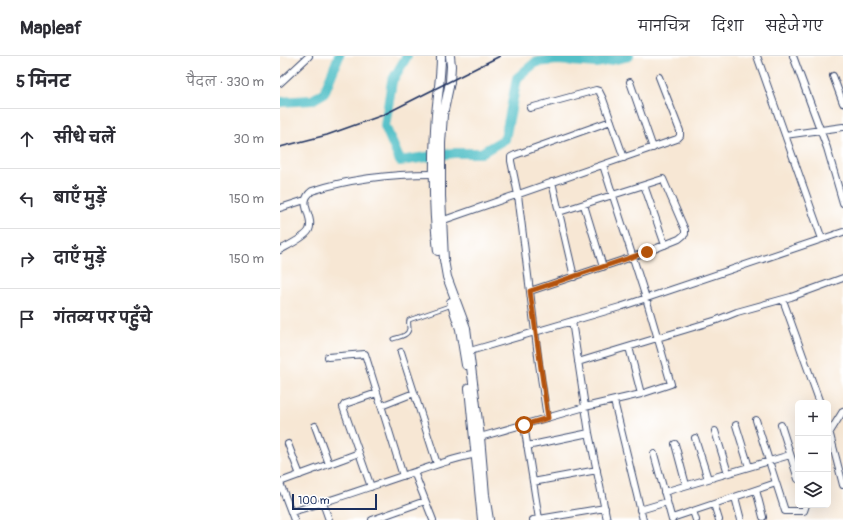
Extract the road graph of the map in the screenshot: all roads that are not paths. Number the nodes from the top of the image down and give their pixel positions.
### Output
1 (309, 56) edge
2 (441, 56) edge
3 (450, 56) edge
4 (757, 56) edge
5 (793, 56) edge
6 (834, 76) dead end
7 (659, 77) dead end
8 (281, 80) edge
9 (630, 82) dead end
10 (843, 103) edge
11 (530, 108) dead end
12 (611, 122) junction
13 (843, 127) edge
14 (820, 130) junction
15 (785, 134) junction
16 (437, 142) junction
17 (653, 148) junction
18 (624, 158) junction
19 (603, 165) junction
20 (436, 170) junction
21 (552, 182) junction
22 (644, 185) junction
23 (518, 195) junction
24 (613, 196) junction
25 (305, 200) junction
26 (843, 203) edge
27 (584, 205) junction
28 (280, 208) edge
29 (559, 212) junction
30 (441, 221) junction
31 (843, 233) edge
32 (822, 240) junction
33 (665, 245) junction
34 (280, 250) edge
35 (633, 257) junction
36 (603, 267) junction
37 (574, 277) junction
38 (843, 278) edge
39 (530, 291) junction
40 (646, 298) junction
41 (783, 300) junction
42 (452, 306) junction
43 (572, 321) junction
44 (535, 331) junction
45 (658, 338) junction
46 (393, 339) dead end
47 (629, 347) junction
48 (470, 351) junction
49 (401, 352) dead end
50 (328, 358) dead end
51 (578, 362) junction
52 (377, 393) junction
53 (414, 393) junction
54 (641, 394) junction
55 (819, 400) edge
56 (614, 401) junction
57 (381, 406) junction
58 (585, 407) junction
59 (843, 411) edge
60 (548, 418) junction
61 (756, 420) dead end
62 (524, 425) junction
63 (781, 425) dead end
64 (315, 426) dead end
65 (736, 426) dead end
66 (831, 427) edge
67 (715, 431) dead end
68 (589, 433) junction
69 (831, 436) edge
70 (480, 437) junction
71 (695, 438) dead end
72 (288, 444) dead end
73 (674, 444) dead end
74 (528, 446) junction
75 (359, 453) junction
76 (479, 454) junction
77 (654, 454) dead end
78 (790, 455) junction
79 (769, 461) junction
80 (329, 464) junction
81 (437, 464) junction
82 (749, 467) junction
83 (597, 470) junction
84 (414, 472) junction
85 (796, 472) edge
86 (728, 473) junction
87 (300, 475) junction
88 (402, 476) junction
89 (708, 479) junction
90 (280, 482) edge
91 (533, 482) junction
92 (776, 483) junction
93 (686, 485) junction
94 (843, 485) edge
95 (371, 487) junction
96 (756, 490) junction
97 (664, 492) junction
98 (735, 497) junction
99 (425, 501) junction
100 (667, 502) junction
101 (323, 503) junction
102 (714, 504) junction
103 (605, 508) junction
104 (805, 508) edge
105 (640, 510) junction
106 (693, 511) junction
107 (291, 512) junction
108 (764, 518) dead end
109 (672, 519) edge
110 (294, 520) edge
111 (329, 520) edge
112 (372, 520) edge
113 (433, 520) edge
114 (482, 520) edge
115 (489, 520) edge
116 (536, 520) edge
117 (607, 520) edge
118 (642, 520) edge
119 (696, 520) edge
120 (719, 520) edge
121 (741, 520) edge

1 - 8 street
2 - 16 street
3 - 16 street
4 - 15 street
5 - 14 street
6 - 10 street
7 - 17 street
9 - 17 street
11 - 12 street
12 - 18 street
12 - 23 street
13 - 14 street
14 - 15 street
14 - 26 street
15 - 32 street
16 - 20 street
17 - 18 street
18 - 19 street
19 - 21 street
19 - 24 street
20 - 25 street
20 - 30 street
20 - 42 street
21 - 23 street
21 - 29 street
22 - 24 street
22 - 33 street
22 - 33 street
23 - 30 street
23 - 39 street
24 - 27 street
24 - 35 street
25 - 28 street
25 - 34 street
27 - 29 street
27 - 36 street
29 - 37 street
30 - 48 street
31 - 32 street
32 - 40 street
33 - 35 street
35 - 36 street
35 - 40 street
36 - 37 street
37 - 39 street
38 - 41 street
39 - 44 street
40 - 43 street
40 - 45 street
41 - 45 street
41 - 55 street
42 - 46 lane
42 - 76 street
43 - 44 street
43 - 51 street
44 - 48 street
44 - 60 street
45 - 47 street
45 - 54 street
47 - 51 street
47 - 54 street
48 - 70 street
49 - 53 street
50 - 52 street
51 - 58 street
52 - 57 street
52 - 75 street
53 - 57 street
53 - 81 street
54 - 56 street
56 - 58 street
56 - 105 street
57 - 88 street
58 - 60 street
58 - 68 street
59 - 66 street
60 - 62 street
61 - 79 street
62 - 70 street
62 - 74 street
63 - 78 street
64 - 80 street
65 - 82 street
67 - 86 street
68 - 74 street
68 - 83 street
69 - 94 street
70 - 76 street
71 - 89 street
72 - 87 street
73 - 93 street
74 - 91 street
75 - 80 street
75 - 95 street
76 - 81 street
76 - 114 street
76 - 115 street
77 - 97 street
78 - 79 street
78 - 85 street
79 - 82 street
79 - 92 street
80 - 87 street
81 - 84 street
82 - 86 street
83 - 91 street
83 - 103 street
84 - 88 street
84 - 99 street
86 - 89 street
87 - 90 street
88 - 95 street
89 - 93 street
90 - 107 street
91 - 116 street
92 - 96 street
92 - 104 street
93 - 97 street
95 - 101 street
96 - 98 street
96 - 108 street
97 - 100 street
98 - 102 street
98 - 121 street
99 - 112 street
99 - 113 street
100 - 105 street
100 - 109 street
101 - 107 street
101 - 111 street
102 - 106 street
102 - 120 street
103 - 116 street
103 - 117 street
105 - 118 street
106 - 109 street
106 - 119 street
107 - 110 street

